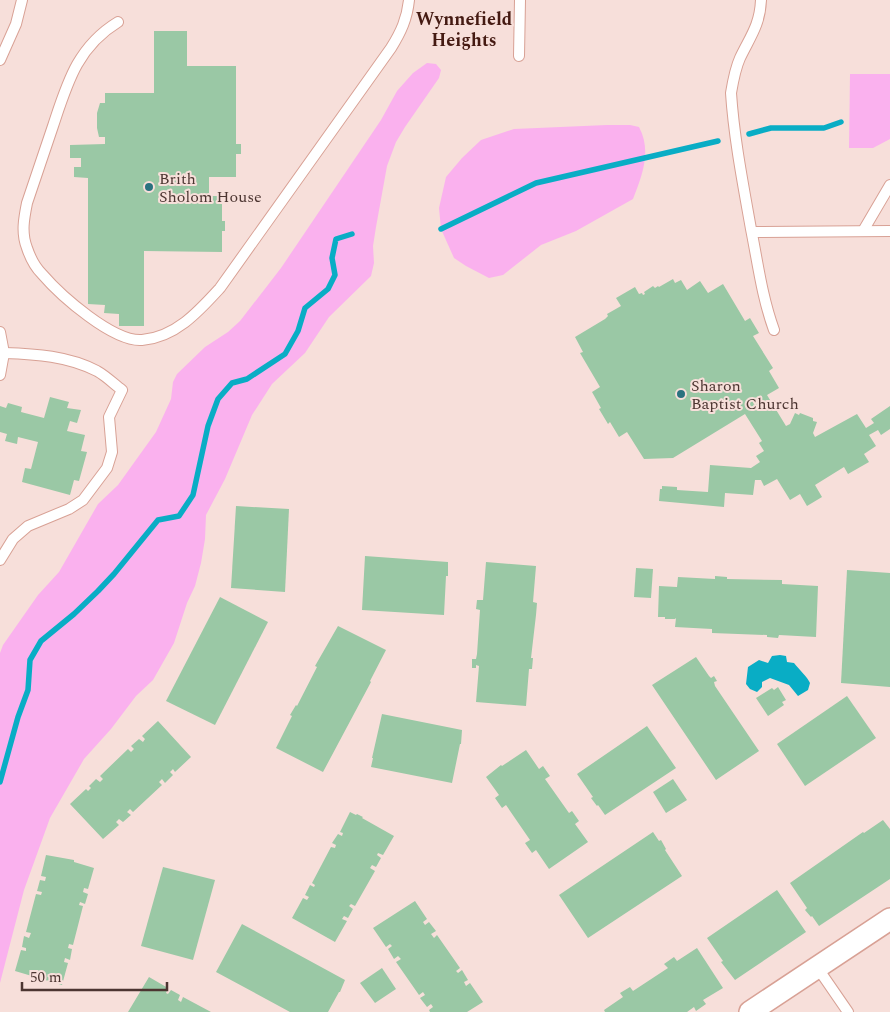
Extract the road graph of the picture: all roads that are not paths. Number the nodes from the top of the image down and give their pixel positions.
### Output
1 (22, 0) edge
2 (409, 0) edge
3 (520, 0) edge
4 (761, 0) edge
5 (118, 22) dead end
6 (519, 56) dead end
7 (0, 60) edge
8 (890, 185) edge
9 (863, 231) junction
10 (752, 232) junction
11 (890, 232) edge
12 (774, 330) dead end
13 (0, 332) edge
14 (4, 353) junction
15 (0, 375) edge
16 (0, 560) edge
17 (890, 919) edge
18 (817, 967) junction
19 (750, 1012) edge
20 (848, 1012) edge

1 - 7 lane
2 - 5 lane
3 - 6 lane
4 - 10 lane
8 - 9 lane
9 - 10 lane
9 - 11 lane
10 - 12 lane
13 - 14 lane
14 - 15 lane
14 - 16 lane
17 - 18 street
18 - 19 street
18 - 20 lane

